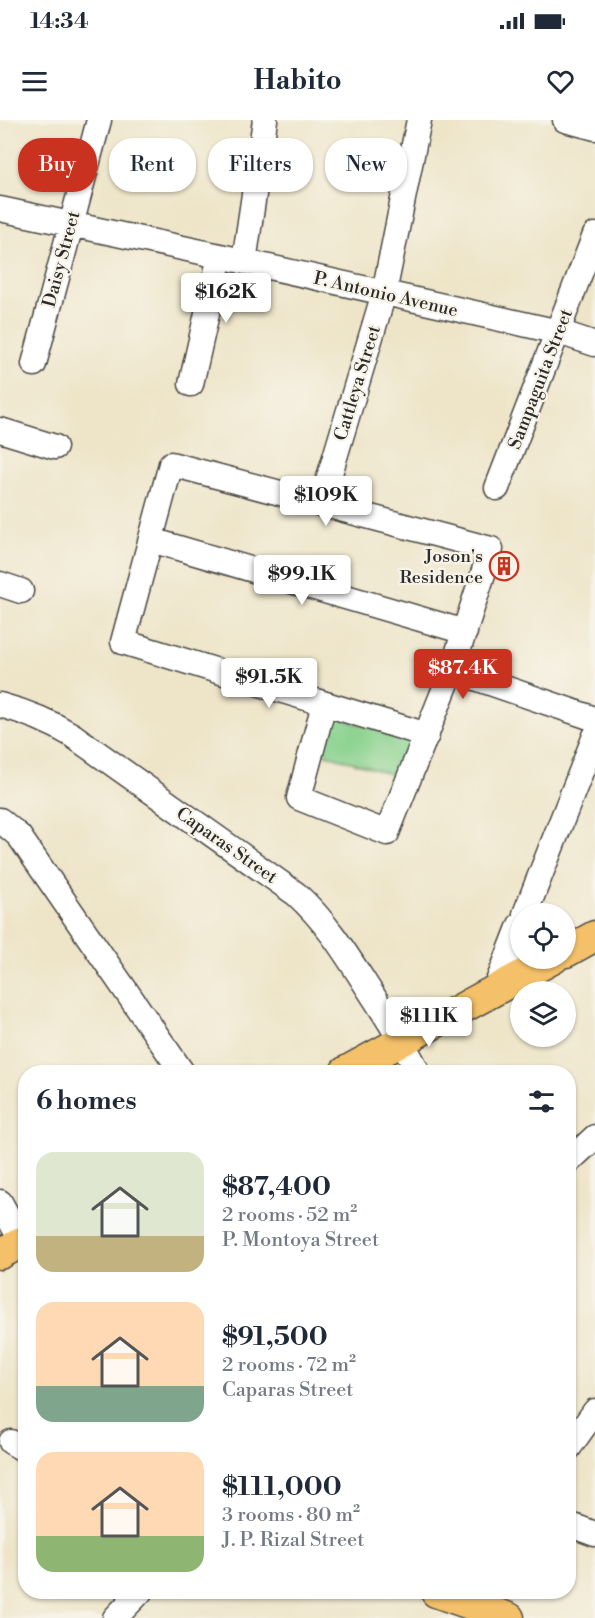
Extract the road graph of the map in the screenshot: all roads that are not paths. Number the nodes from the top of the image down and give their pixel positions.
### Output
1 (99, 120) edge
2 (265, 120) edge
3 (419, 120) edge
4 (565, 120) edge
5 (595, 128) edge
6 (0, 209) edge
7 (70, 224) junction
8 (595, 236) edge
9 (220, 256) junction
10 (244, 262) junction
11 (384, 293) junction
12 (559, 332) junction
13 (595, 344) edge
14 (33, 364) dead end
15 (191, 384) dead end
16 (0, 430) edge
17 (55, 447) dead end
18 (497, 488) dead end
19 (321, 504) junction
20 (151, 540) junction
21 (465, 632) junction
22 (452, 670) junction
23 (324, 704) junction
24 (0, 705) edge
25 (595, 719) edge
26 (427, 735) junction
27 (595, 736) edge
28 (0, 820) edge
29 (10, 841) edge
30 (529, 903) edge
31 (595, 936) edge
32 (576, 946) edge
33 (510, 951) edge
34 (535, 969) edge
35 (494, 992) junction
36 (403, 1042) junction
37 (177, 1065) edge
38 (359, 1065) edge
39 (414, 1065) edge
40 (595, 1137) edge
41 (576, 1155) edge
42 (0, 1202) edge
43 (16, 1246) edge
44 (595, 1411) edge
45 (576, 1438) edge
46 (576, 1527) edge
47 (595, 1534) edge
48 (133, 1599) edge
49 (456, 1599) edge
50 (115, 1618) edge
51 (509, 1618) edge

1 - 7 street, Daisy Street
2 - 10 street
3 - 11 street, Cattleya Street
4 - 5 street
6 - 7 street, P. Antonio Avenue
7 - 9 street, P. Antonio Avenue
7 - 14 street, Daisy Street
8 - 12 street, Sampaguita Street
9 - 10 street, P. Antonio Avenue
9 - 15 street
10 - 11 street, P. Antonio Avenue
11 - 12 street, P. Antonio Avenue
11 - 19 street, Cattleya Street
12 - 13 street, P. Antonio Avenue
12 - 18 street, Sampaguita Street
16 - 17 street
19 - 20 street
19 - 21 street
20 - 21 street
20 - 23 street
21 - 22 street
22 - 25 street
22 - 26 street
23 - 26 street
23 - 26 street
24 - 36 street, Caparas Street
27 - 30 street
28 - 29 street
29 - 37 street
31 - 32 main road
33 - 35 street
34 - 35 main road
35 - 36 main road
36 - 38 main road
36 - 39 street, Caparas Street
40 - 41 street
42 - 43 street
44 - 45 street
46 - 47 street
48 - 50 street
49 - 51 main road

